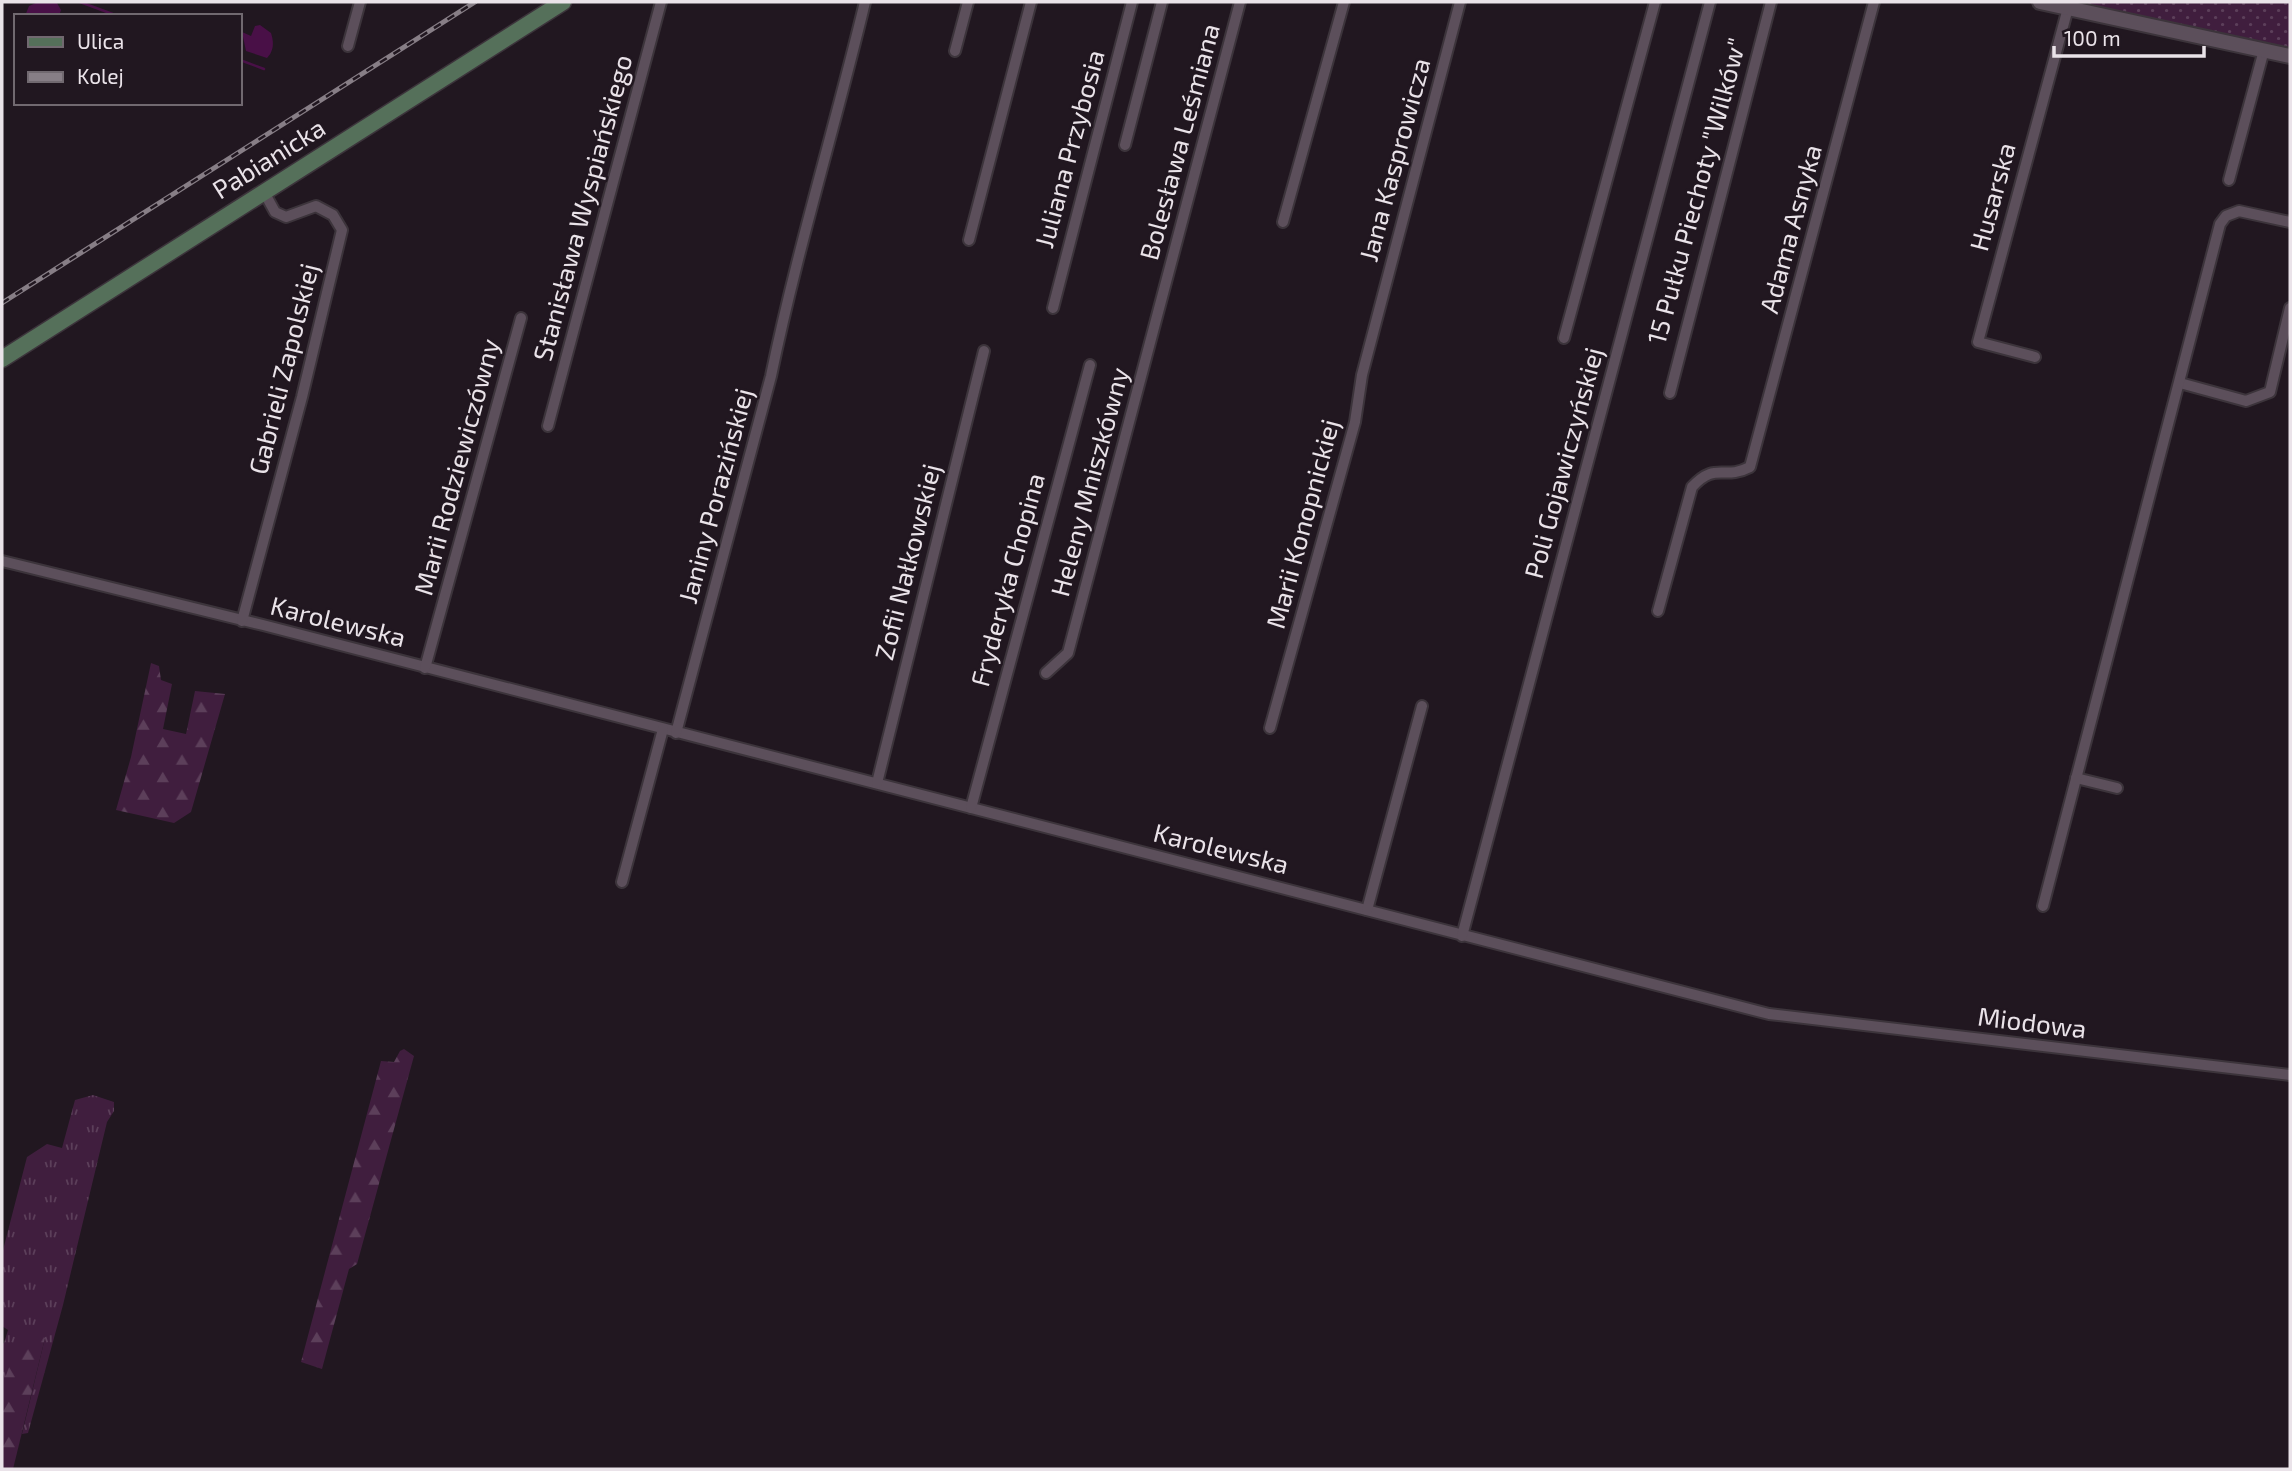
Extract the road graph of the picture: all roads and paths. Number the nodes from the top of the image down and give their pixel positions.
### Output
1 (360, 2) edge
2 (563, 2) edge
3 (661, 2) edge
4 (864, 2) edge
5 (968, 2) edge
6 (1031, 2) edge
7 (1132, 2) edge
8 (1162, 2) edge
9 (1240, 2) edge
10 (1344, 2) edge
11 (1460, 2) edge
12 (1655, 2) edge
13 (1710, 2) edge
14 (1771, 2) edge
15 (1874, 2) edge
16 (2040, 2) edge
17 (2067, 8) junction
18 (348, 46) dead end
19 (2263, 50) junction
20 (955, 51) dead end
21 (2290, 56) edge
22 (1125, 145) dead end
23 (2229, 180) dead end
24 (264, 192) junction
25 (1283, 222) dead end
26 (2290, 222) edge
27 (969, 240) dead end
28 (1164, 294) joint
29 (1052, 308) dead end
30 (2290, 309) edge
31 (520, 318) dead end
32 (1374, 331) joint
33 (1564, 338) dead end
34 (984, 351) dead end
35 (2035, 357) dead end
36 (2, 359) edge
37 (1090, 365) dead end
38 (2180, 383) junction
39 (1670, 393) dead end
40 (548, 426) dead end
41 (2, 561) edge
42 (1658, 611) dead end
43 (242, 621) junction
44 (425, 668) junction
45 (1046, 673) dead end
46 (1422, 706) dead end
47 (1270, 728) dead end
48 (663, 729) junction
49 (677, 733) junction
50 (2076, 778) junction
51 (877, 783) junction
52 (2117, 788) dead end
53 (971, 808) junction
54 (622, 882) dead end
55 (2043, 906) dead end
56 (1367, 910) junction
57 (1462, 936) junction
58 (1769, 1014) joint
59 (2290, 1076) edge

1 - 18 street
2 - 24 main road, Pabianicka
3 - 40 street, Stanisława Wyspiańskiego
4 - 49 street, Janiny Porazińskiej
5 - 20 street
6 - 27 street
7 - 29 street, Juliana Przybosia
8 - 22 street
9 - 28 street, Bolesława Leśmiana
10 - 25 street
11 - 32 street, Jana Kasprowicza
12 - 33 street
13 - 57 street, Poli Gojawiczyńskiej
14 - 39 street, 15 Pułku Piechoty "Wilków"
15 - 42 street, Adama Asnyka
16 - 17 street
17 - 19 street
17 - 35 street, Husarska
19 - 21 street
19 - 23 street
24 - 36 main road, Pabianicka
24 - 43 street, Gabrieli Zapolskiej
26 - 38 street
28 - 45 street, Heleny Mniszkówny
30 - 38 street
31 - 44 street, Marii Rodziewiczówny
32 - 47 street, Marii Konopnickiej
34 - 51 street, Zofii Nałkowskiej
37 - 53 street, Fryderyka Chopina
38 - 50 street
41 - 43 street, Karolewska
43 - 44 street, Karolewska
44 - 48 street, Karolewska
46 - 56 street
48 - 49 street, Karolewska
48 - 54 street
49 - 51 street, Karolewska
50 - 52 street
50 - 55 street
51 - 53 street, Karolewska
53 - 56 street, Karolewska
56 - 57 street, Karolewska
57 - 58 street, Karolewska
58 - 59 street, Miodowa

